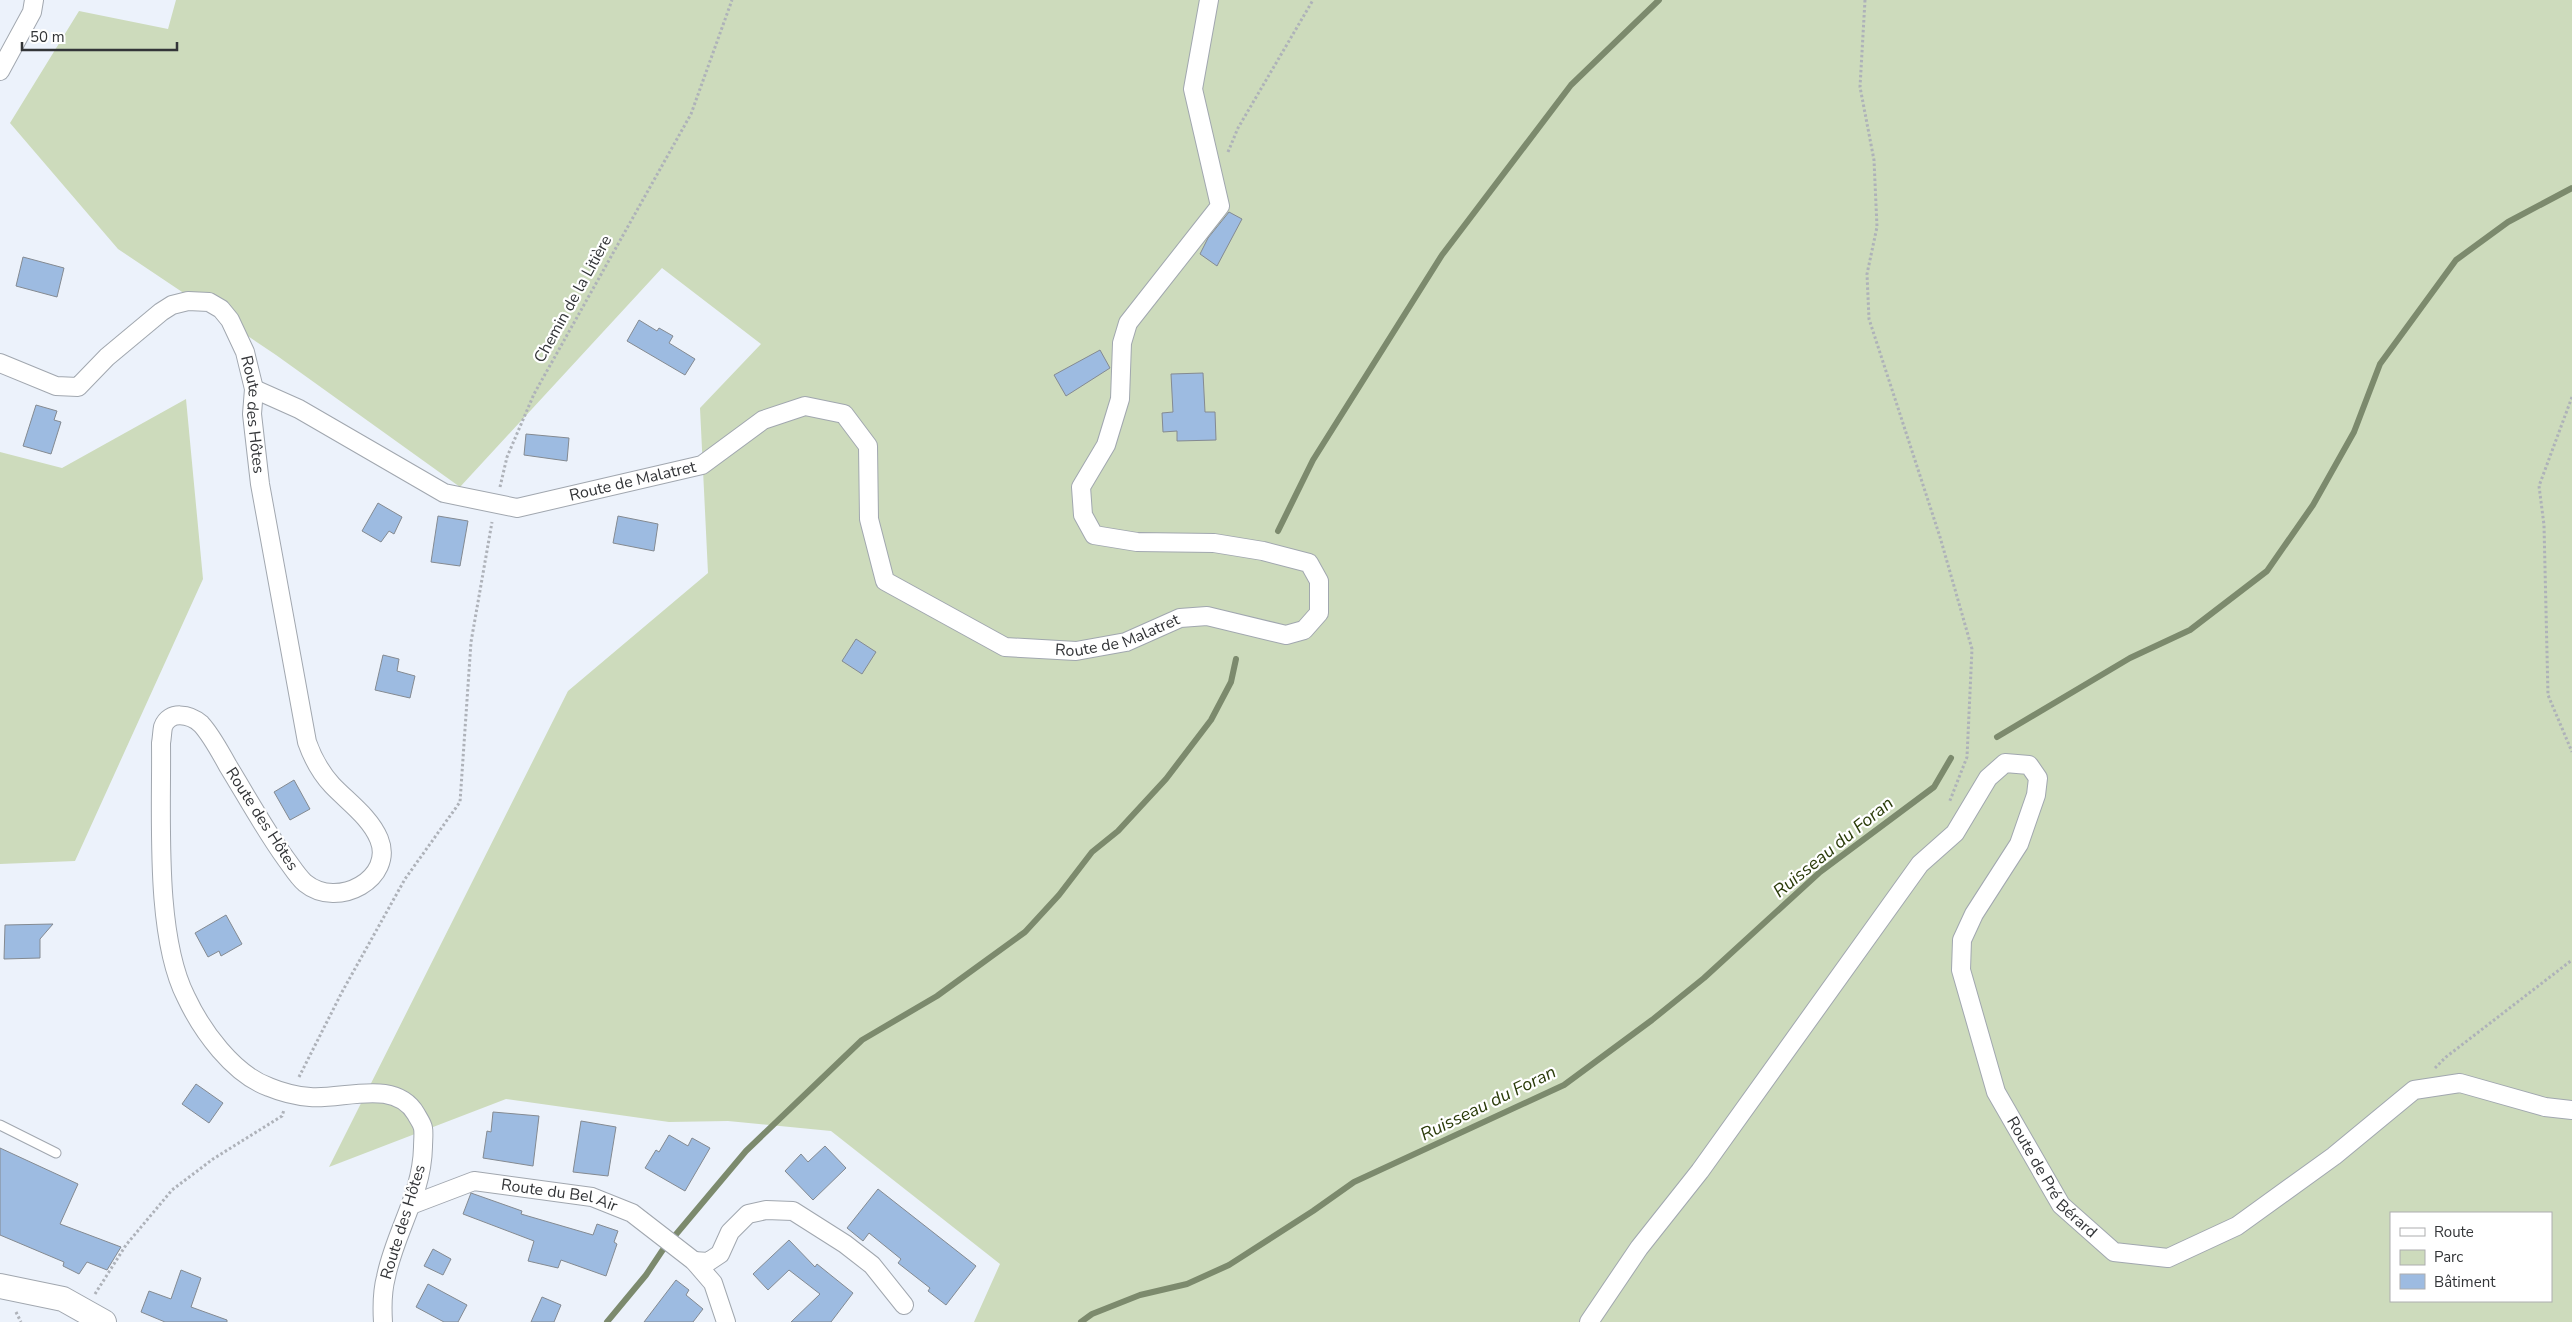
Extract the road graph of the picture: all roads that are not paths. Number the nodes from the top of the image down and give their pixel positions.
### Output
1 (34, 0) edge
2 (1209, 0) edge
3 (0, 71) edge
4 (0, 363) edge
5 (254, 389) junction
6 (2572, 1110) edge
7 (0, 1125) edge
8 (56, 1153) dead end
9 (411, 1205) junction
10 (694, 1261) junction
11 (0, 1286) edge
12 (904, 1305) dead end
13 (94, 1317) edge
14 (383, 1322) edge
15 (726, 1322) edge
16 (1589, 1322) edge

1 - 3 street
2 - 5 street, Route de Malatret
4 - 5 street, Route des Hôtes
5 - 9 street, Route des Hôtes
6 - 16 street, Route de Pré Bérard
7 - 8 lane
9 - 10 street, Route du Bel Air
9 - 14 street, Route des Hôtes
10 - 12 street
10 - 15 street, Route du Bel Air
11 - 13 street

